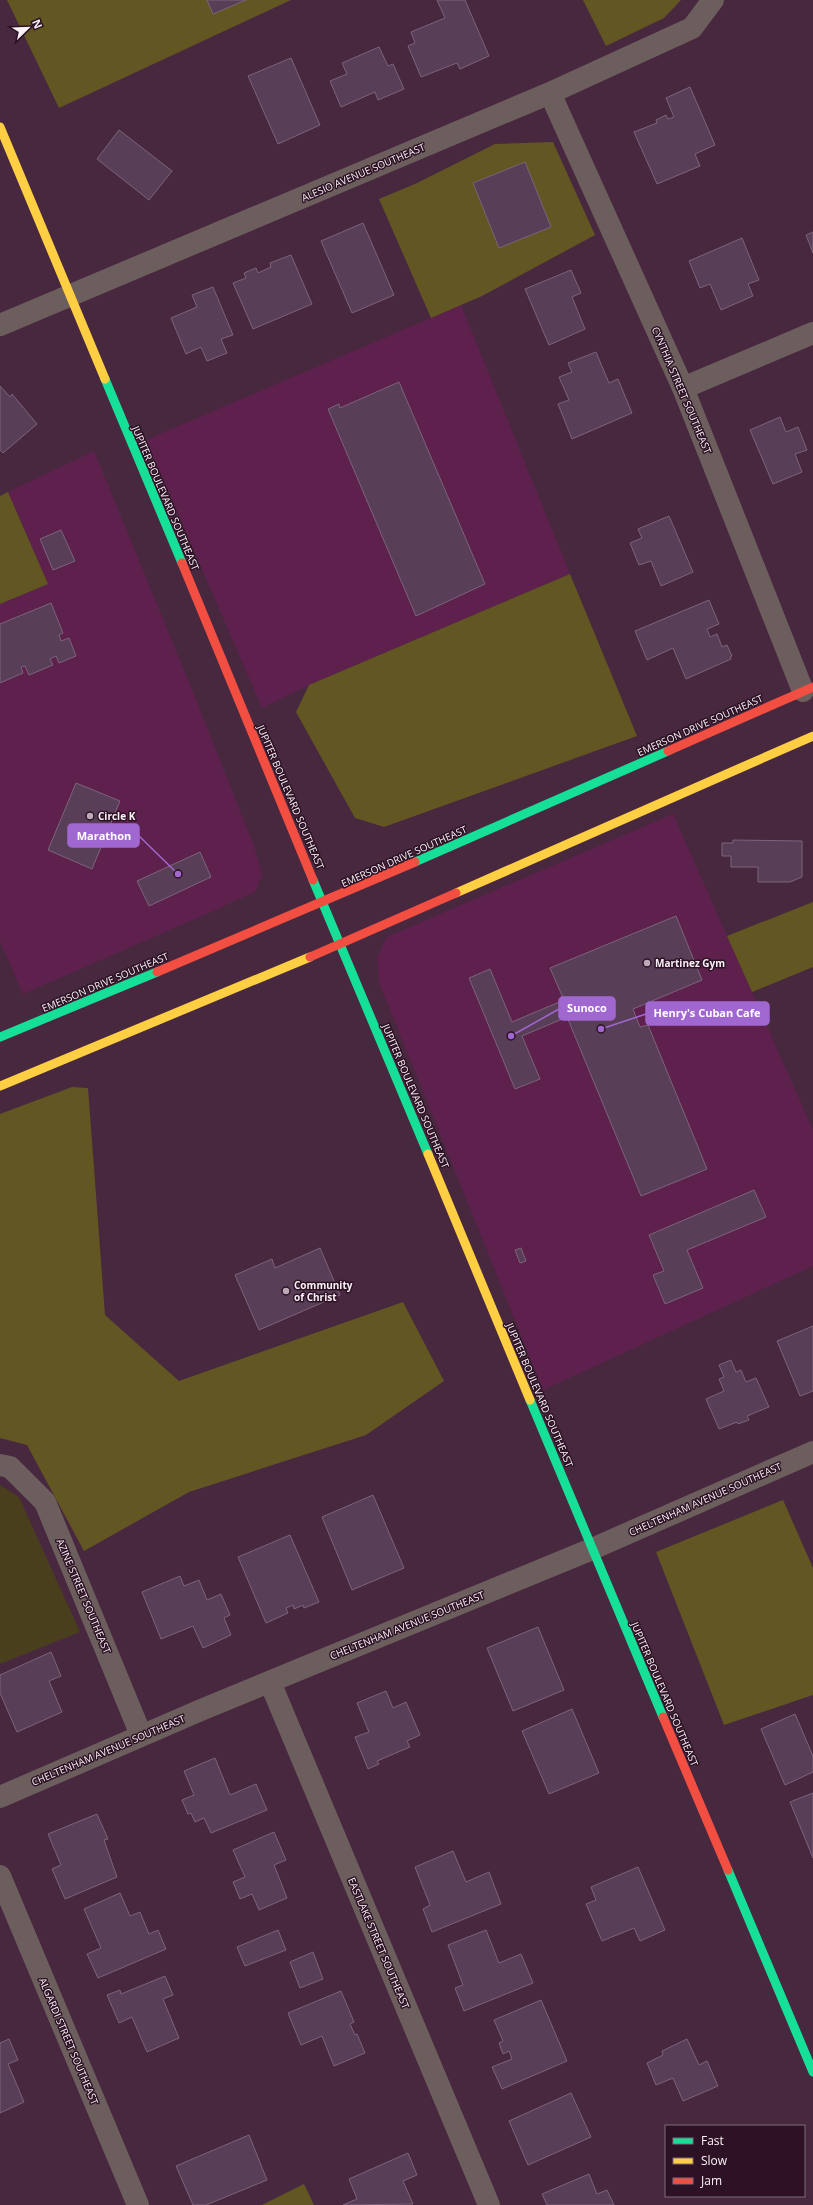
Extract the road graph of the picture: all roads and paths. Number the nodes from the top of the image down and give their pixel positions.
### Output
1 (713, 0) edge
2 (550, 93) junction
3 (0, 127) edge
4 (70, 295) junction
5 (0, 325) edge
6 (813, 333) edge
7 (683, 388) junction
8 (808, 689) edge
9 (813, 736) edge
10 (323, 903) junction
11 (341, 944) junction
12 (0, 1037) edge
13 (0, 1086) edge
14 (813, 1452) edge
15 (5, 1466) edge
16 (592, 1549) junction
17 (270, 1682) junction
18 (142, 1735) junction
19 (0, 1797) edge
20 (0, 1876) edge
21 (813, 2072) edge
22 (138, 2205) edge
23 (489, 2205) edge

1 - 2 street, ALESIO AVENUE SOUTHEAST
2 - 4 street, ALESIO AVENUE SOUTHEAST
2 - 7 street, CYNTHIA STREET SOUTHEAST
3 - 4 street, JUPITER BOULEVARD SOUTHEAST
4 - 5 street, ALESIO AVENUE SOUTHEAST
4 - 10 street, JUPITER BOULEVARD SOUTHEAST
6 - 7 street
7 - 8 street, CYNTHIA STREET SOUTHEAST
8 - 10 street, EMERSON DRIVE SOUTHEAST
9 - 11 street
10 - 11 street, JUPITER BOULEVARD SOUTHEAST
10 - 12 street, EMERSON DRIVE SOUTHEAST
11 - 13 street
11 - 16 street, JUPITER BOULEVARD SOUTHEAST
14 - 16 street, CHELTENHAM AVENUE SOUTHEAST
15 - 18 street, AZINE STREET SOUTHEAST
16 - 17 street, CHELTENHAM AVENUE SOUTHEAST
16 - 21 street, JUPITER BOULEVARD SOUTHEAST
17 - 18 street, CHELTENHAM AVENUE SOUTHEAST
17 - 23 street, EASTLAKE STREET SOUTHEAST
18 - 19 street, CHELTENHAM AVENUE SOUTHEAST
20 - 22 street, ALGARDI STREET SOUTHEAST

